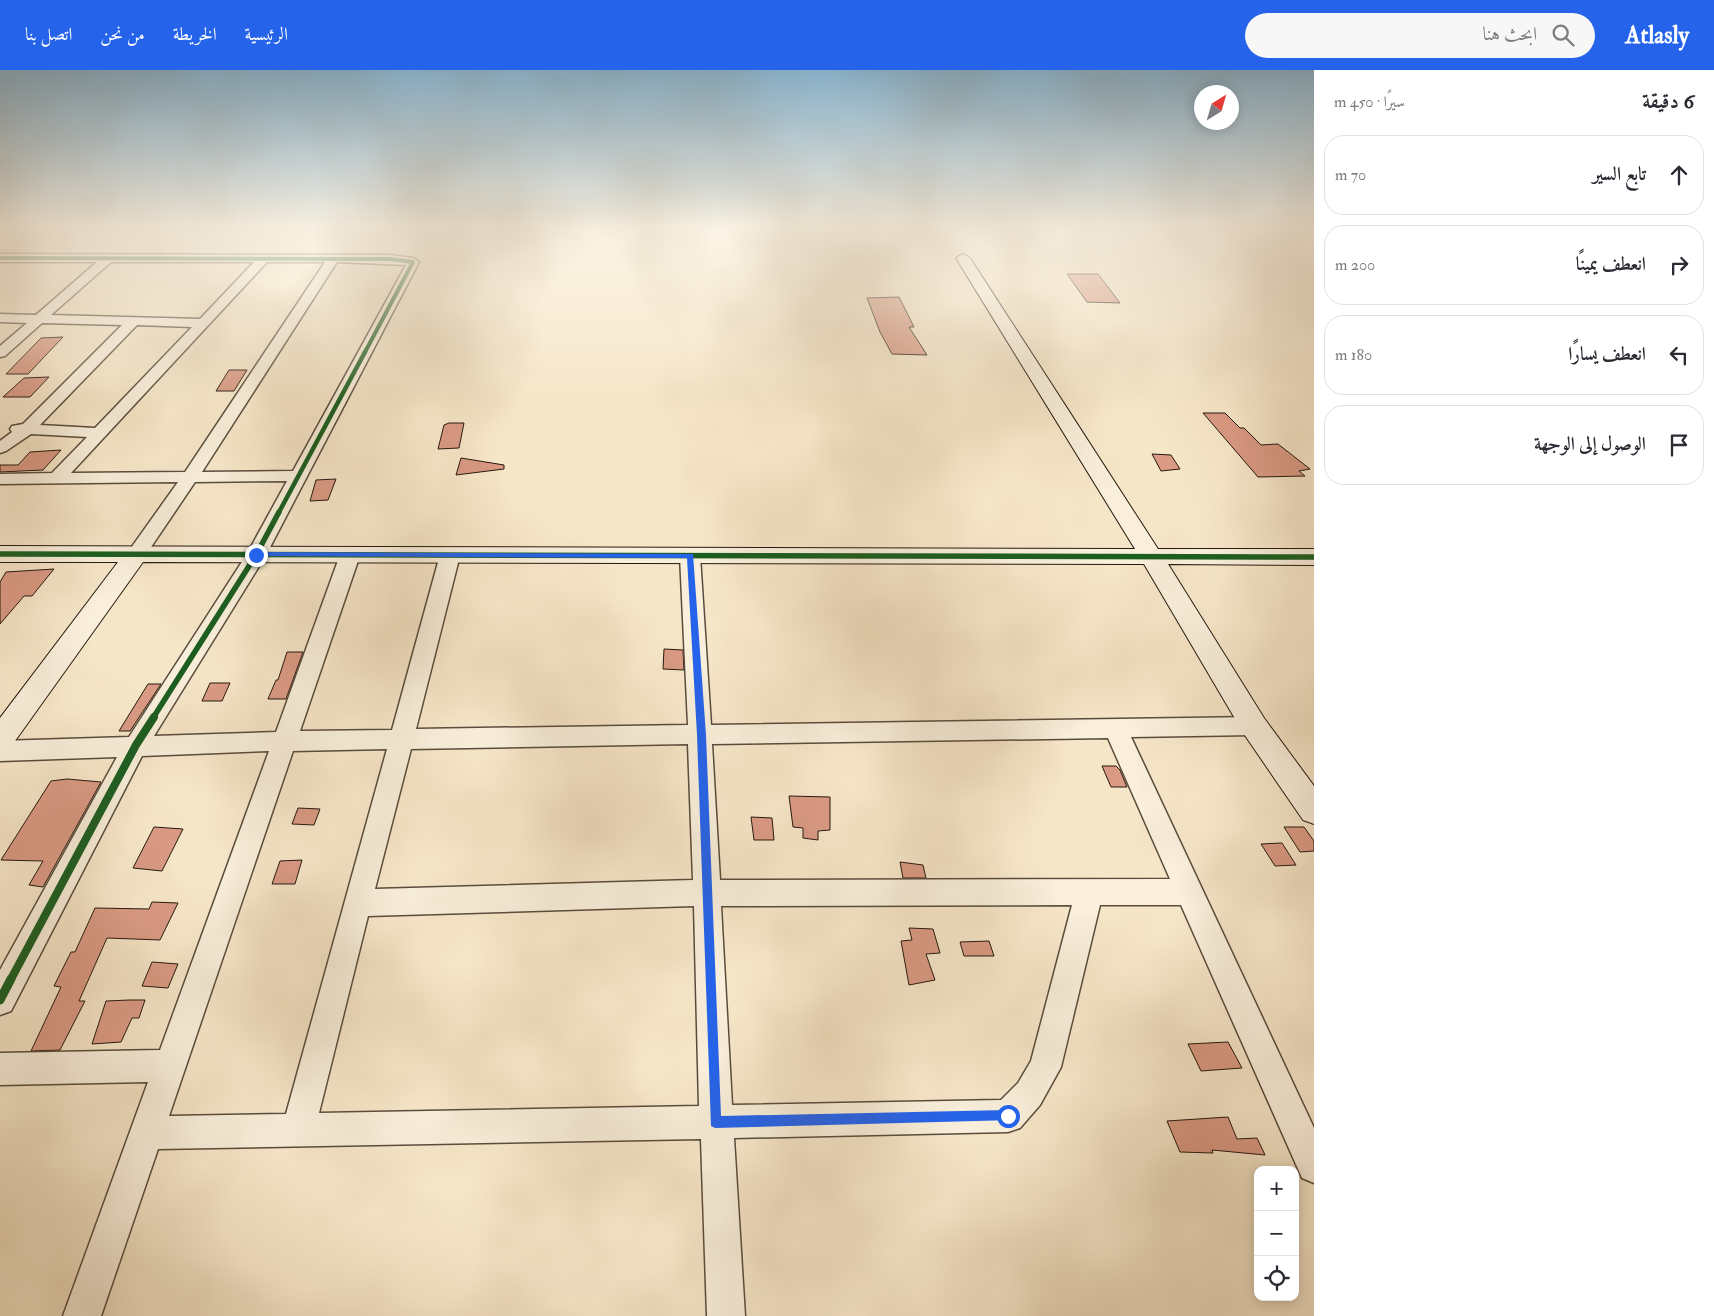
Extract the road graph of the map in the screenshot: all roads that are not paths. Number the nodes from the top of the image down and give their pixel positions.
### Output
1 (77, 286) edge
2 (238, 286) edge
3 (315, 286) edge
4 (400, 286) edge
5 (981, 286) edge
6 (0, 318) edge
7 (40, 319) junction
8 (133, 322) junction
9 (203, 323) junction
10 (0, 353) edge
11 (28, 429) junction
12 (0, 430) edge
13 (98, 433) junction
14 (0, 448) edge
15 (191, 476) junction
16 (297, 476) junction
17 (0, 479) edge
18 (56, 479) junction
19 (0, 554) edge
20 (136, 555) junction
21 (256, 555) junction
22 (350, 555) junction
23 (450, 555) junction
24 (690, 556) junction
25 (1151, 556) junction
26 (1314, 557) edge
27 (1254, 726) junction
28 (1115, 728) junction
29 (702, 735) junction
30 (0, 740) edge
31 (401, 740) junction
32 (284, 741) junction
33 (136, 744) junction
34 (0, 751) edge
35 (1314, 810) edge
36 (1089, 892) junction
37 (1190, 892) junction
38 (707, 893) junction
39 (358, 903) junction
40 (0, 1000) edge
41 (169, 1066) junction
42 (0, 1069) edge
43 (715, 1122) junction
44 (298, 1129) junction
45 (146, 1133) junction
46 (1310, 1149) edge
47 (82, 1316) edge
48 (726, 1316) edge

1 - 7 street
2 - 9 street
3 - 15 street
4 - 16 street
5 - 25 street
6 - 7 street
7 - 8 street
7 - 10 street
8 - 9 street
8 - 11 street
9 - 13 street
11 - 12 street
11 - 13 street
11 - 14 street
13 - 18 street
15 - 16 street
15 - 18 street
15 - 20 street
16 - 21 street
17 - 18 street
19 - 20 street
20 - 21 street
20 - 30 street
21 - 22 street
21 - 33 street
22 - 23 street
22 - 32 street
23 - 24 street
23 - 31 street
24 - 25 street
24 - 29 street
25 - 26 street
25 - 27 street
27 - 28 street
27 - 35 street
28 - 29 street
28 - 37 street
29 - 31 street
29 - 38 street
31 - 32 street
31 - 39 street
32 - 33 street
32 - 41 street
33 - 34 street
33 - 40 street
36 - 37 street
36 - 38 street
36 - 43 street
37 - 46 street
38 - 39 street
38 - 43 street
39 - 44 street
41 - 42 street
41 - 45 street
43 - 44 street
43 - 48 street
44 - 45 street
45 - 47 street

